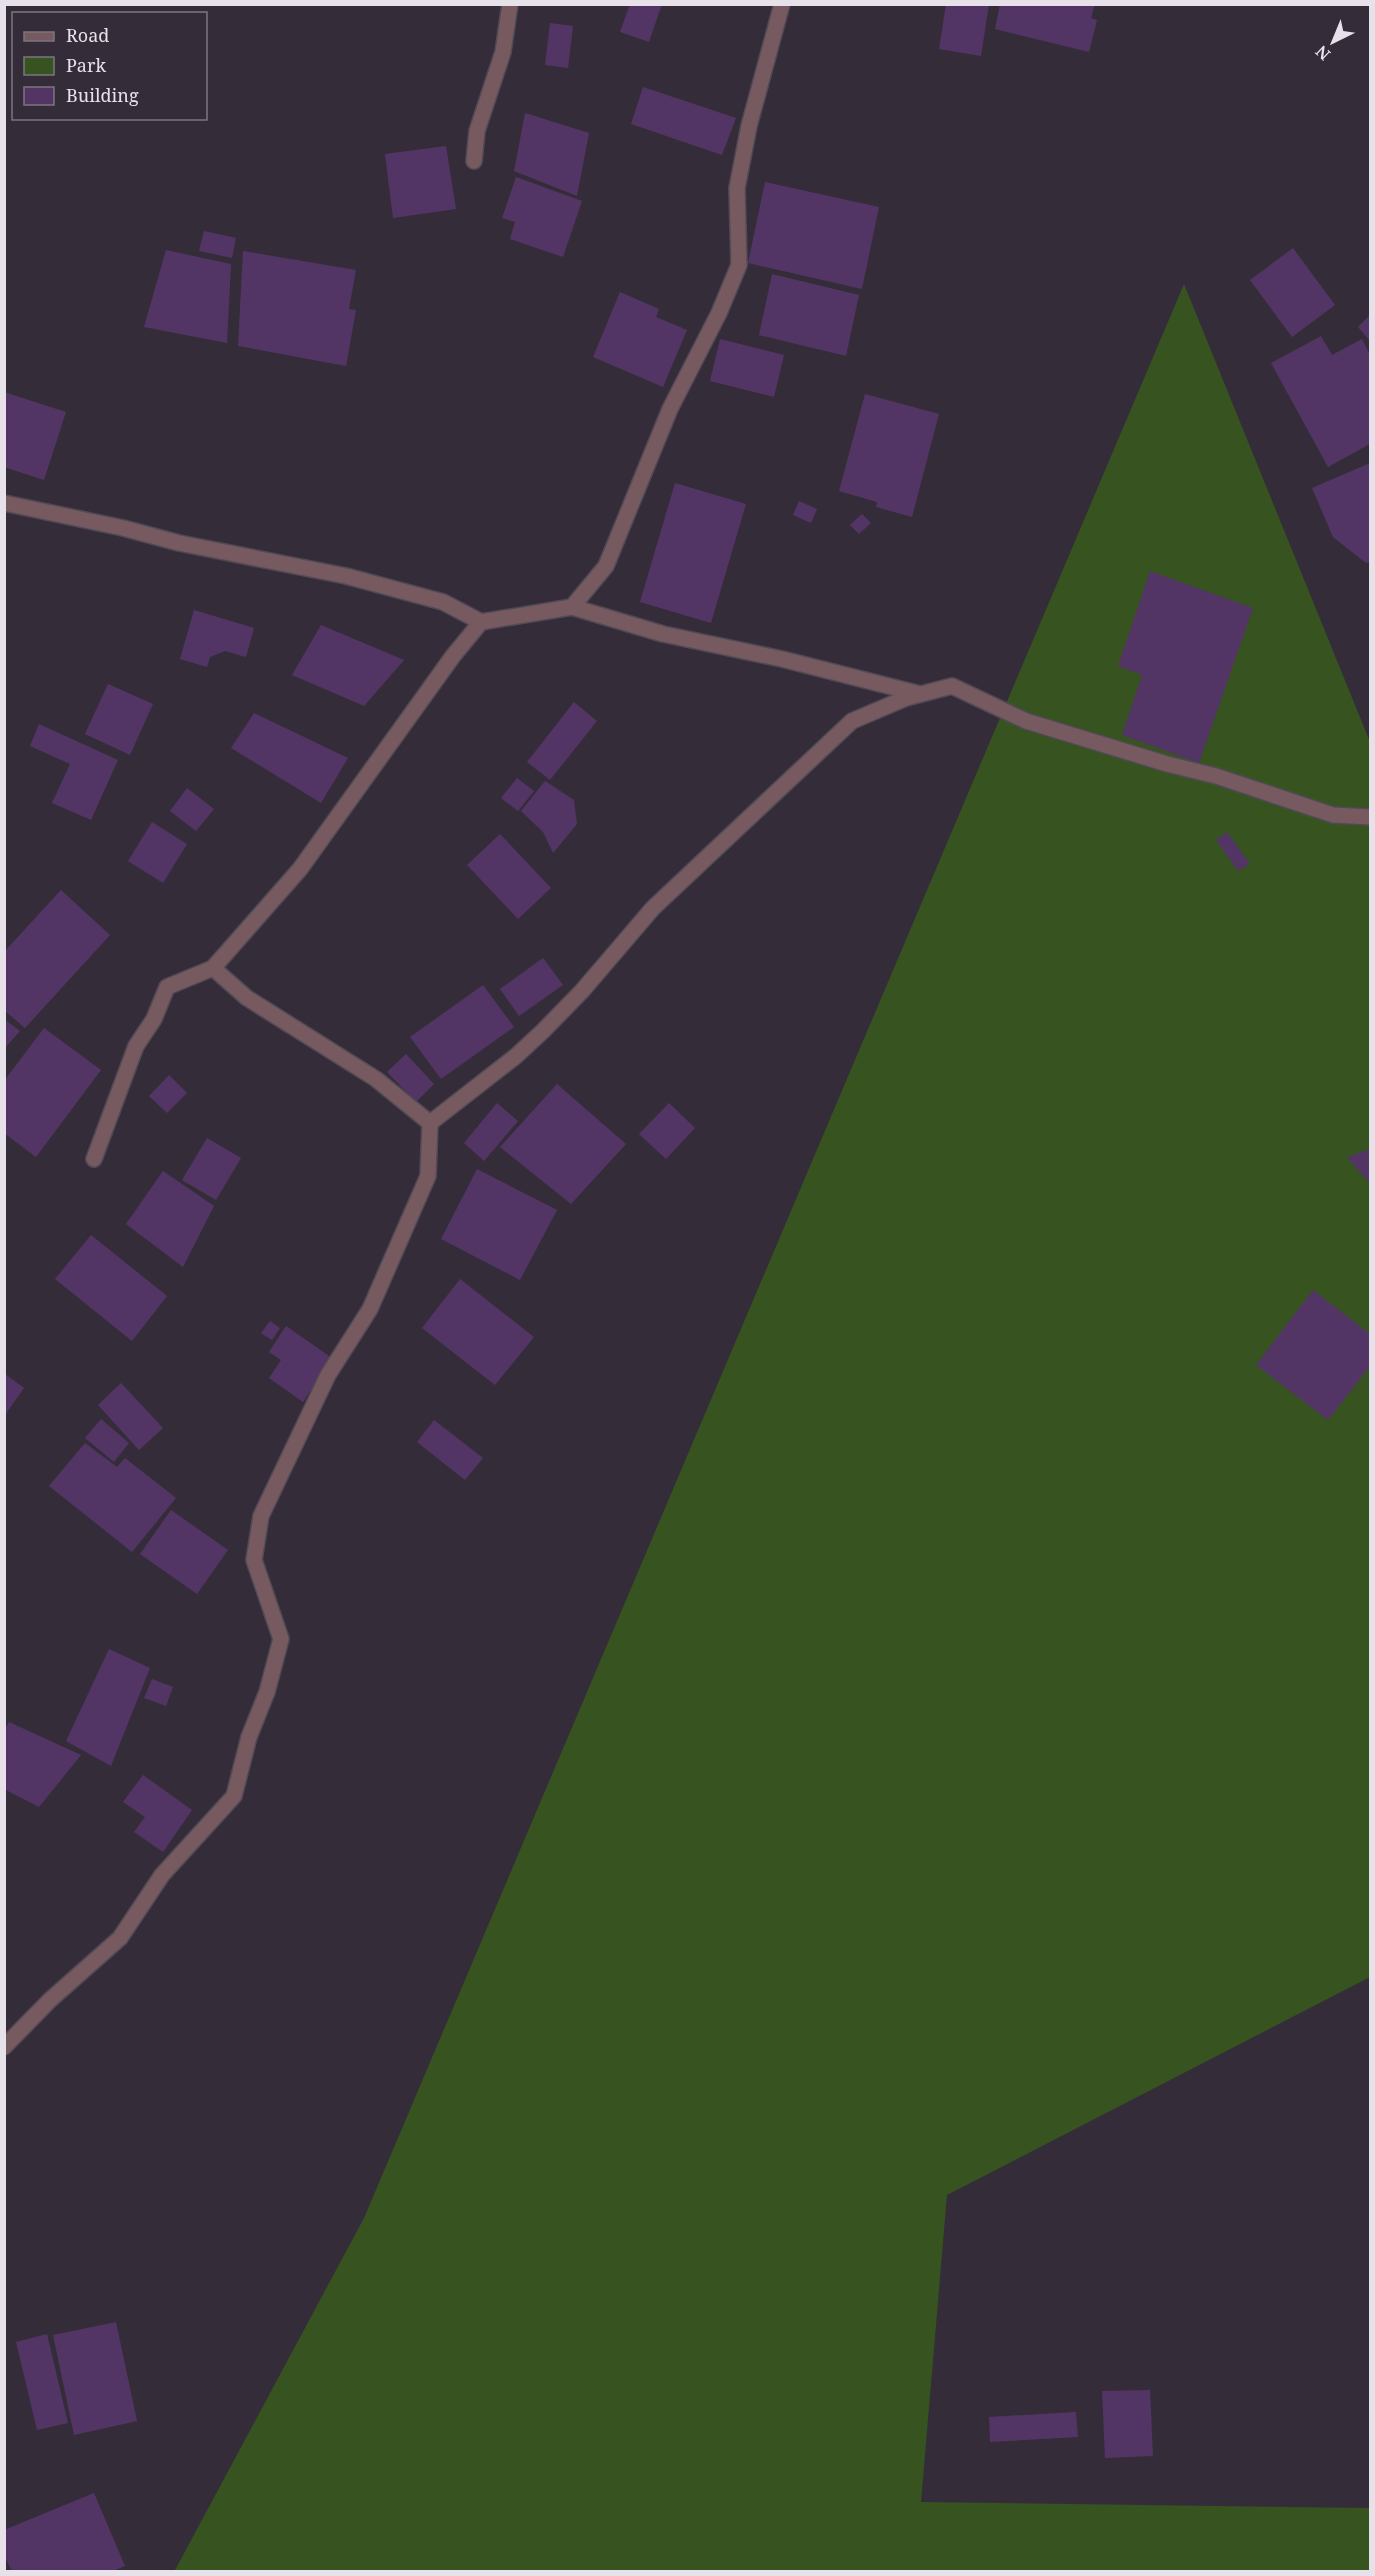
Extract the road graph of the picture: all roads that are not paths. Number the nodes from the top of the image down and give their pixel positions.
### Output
1 (510, 4) edge
2 (782, 4) edge
3 (474, 161) dead end
4 (4, 503) edge
5 (572, 607) junction
6 (481, 622) junction
7 (920, 694) junction
8 (1371, 817) edge
9 (213, 968) junction
10 (430, 1123) junction
11 (94, 1159) dead end
12 (4, 2047) edge

1 - 3 street
2 - 5 street
4 - 6 street
5 - 6 street
5 - 7 street
6 - 9 street
7 - 8 street
7 - 10 street
9 - 10 street
9 - 11 street
10 - 12 street

